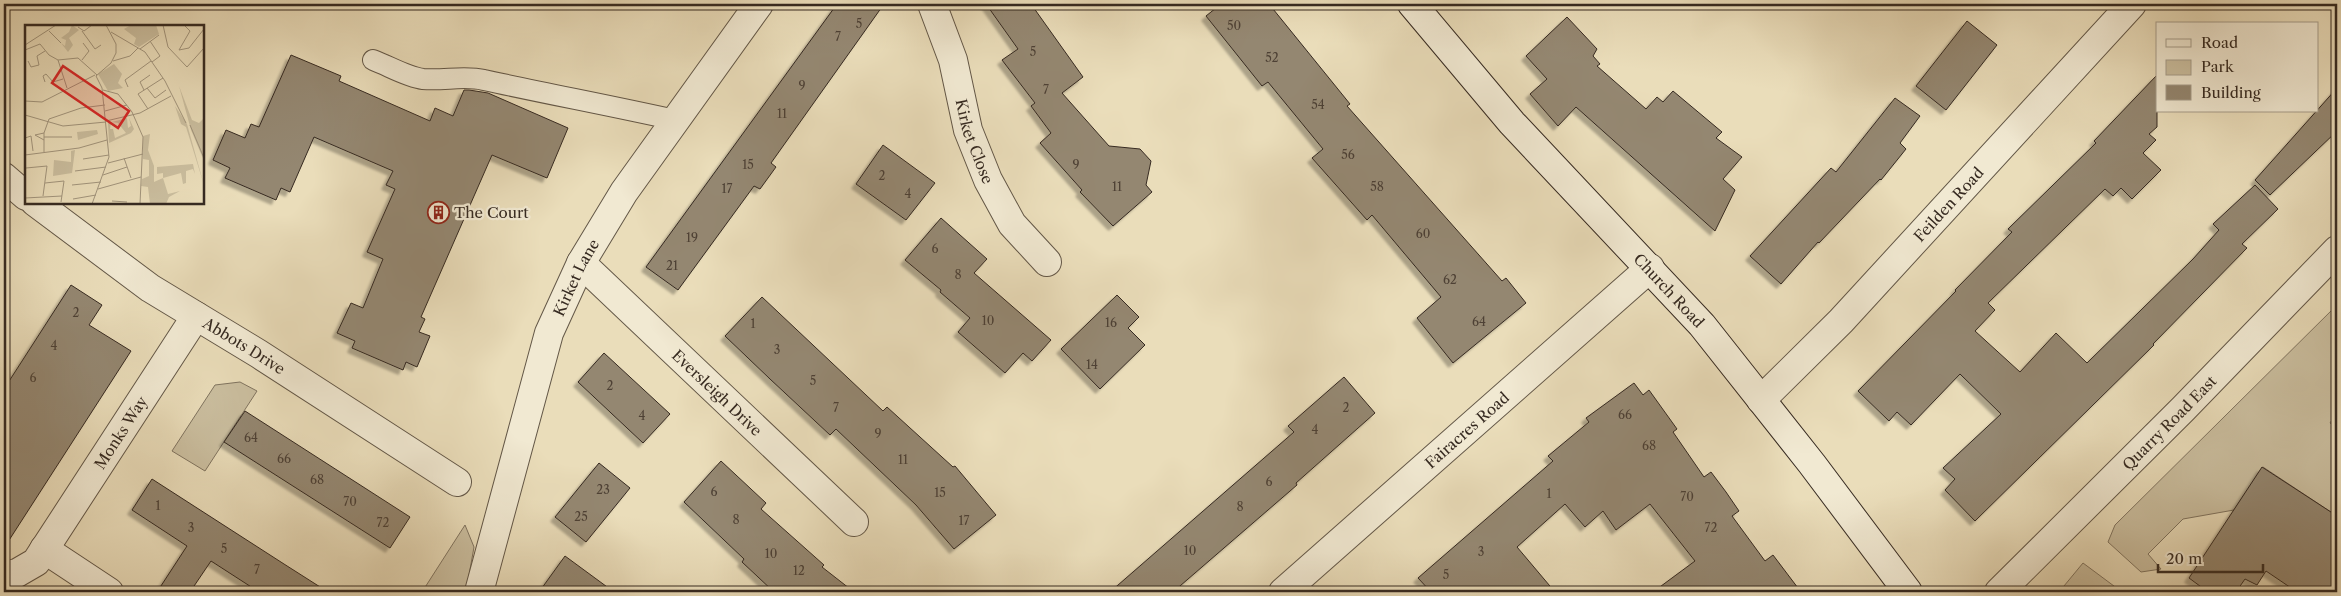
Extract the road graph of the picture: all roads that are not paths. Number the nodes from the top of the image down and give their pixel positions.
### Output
1 (759, 4) edge
2 (932, 4) edge
3 (1412, 4) edge
4 (2132, 4) edge
5 (373, 60) dead end
6 (675, 120) junction
7 (4, 177) edge
8 (25, 195) edge
9 (38, 204) edge
10 (2337, 250) edge
11 (1047, 262) dead end
12 (580, 263) junction
13 (1650, 268) junction
14 (196, 316) junction
15 (1761, 400) junction
16 (457, 482) dead end
17 (854, 522) dead end
18 (44, 548) junction
19 (4, 576) edge
20 (109, 592) edge
21 (479, 592) edge
22 (1283, 592) edge
23 (1908, 592) edge
24 (1999, 592) edge

1 - 6 street, Kirket Lane
2 - 11 street, Kirket Close
3 - 13 street, Church Road
4 - 15 street, Feilden Road
5 - 6 lane
6 - 12 street, Kirket Lane
7 - 8 street
9 - 14 street, Abbots Drive
10 - 24 street, Quarry Road East
12 - 17 street, Eversleigh Drive
12 - 21 street, Kirket Lane
13 - 15 street, Church Road
13 - 22 street, Fairacres Road
14 - 16 street, Abbots Drive
14 - 18 street, Monks Way
15 - 23 street, Church Road
18 - 19 street, Monks Way
18 - 20 street

